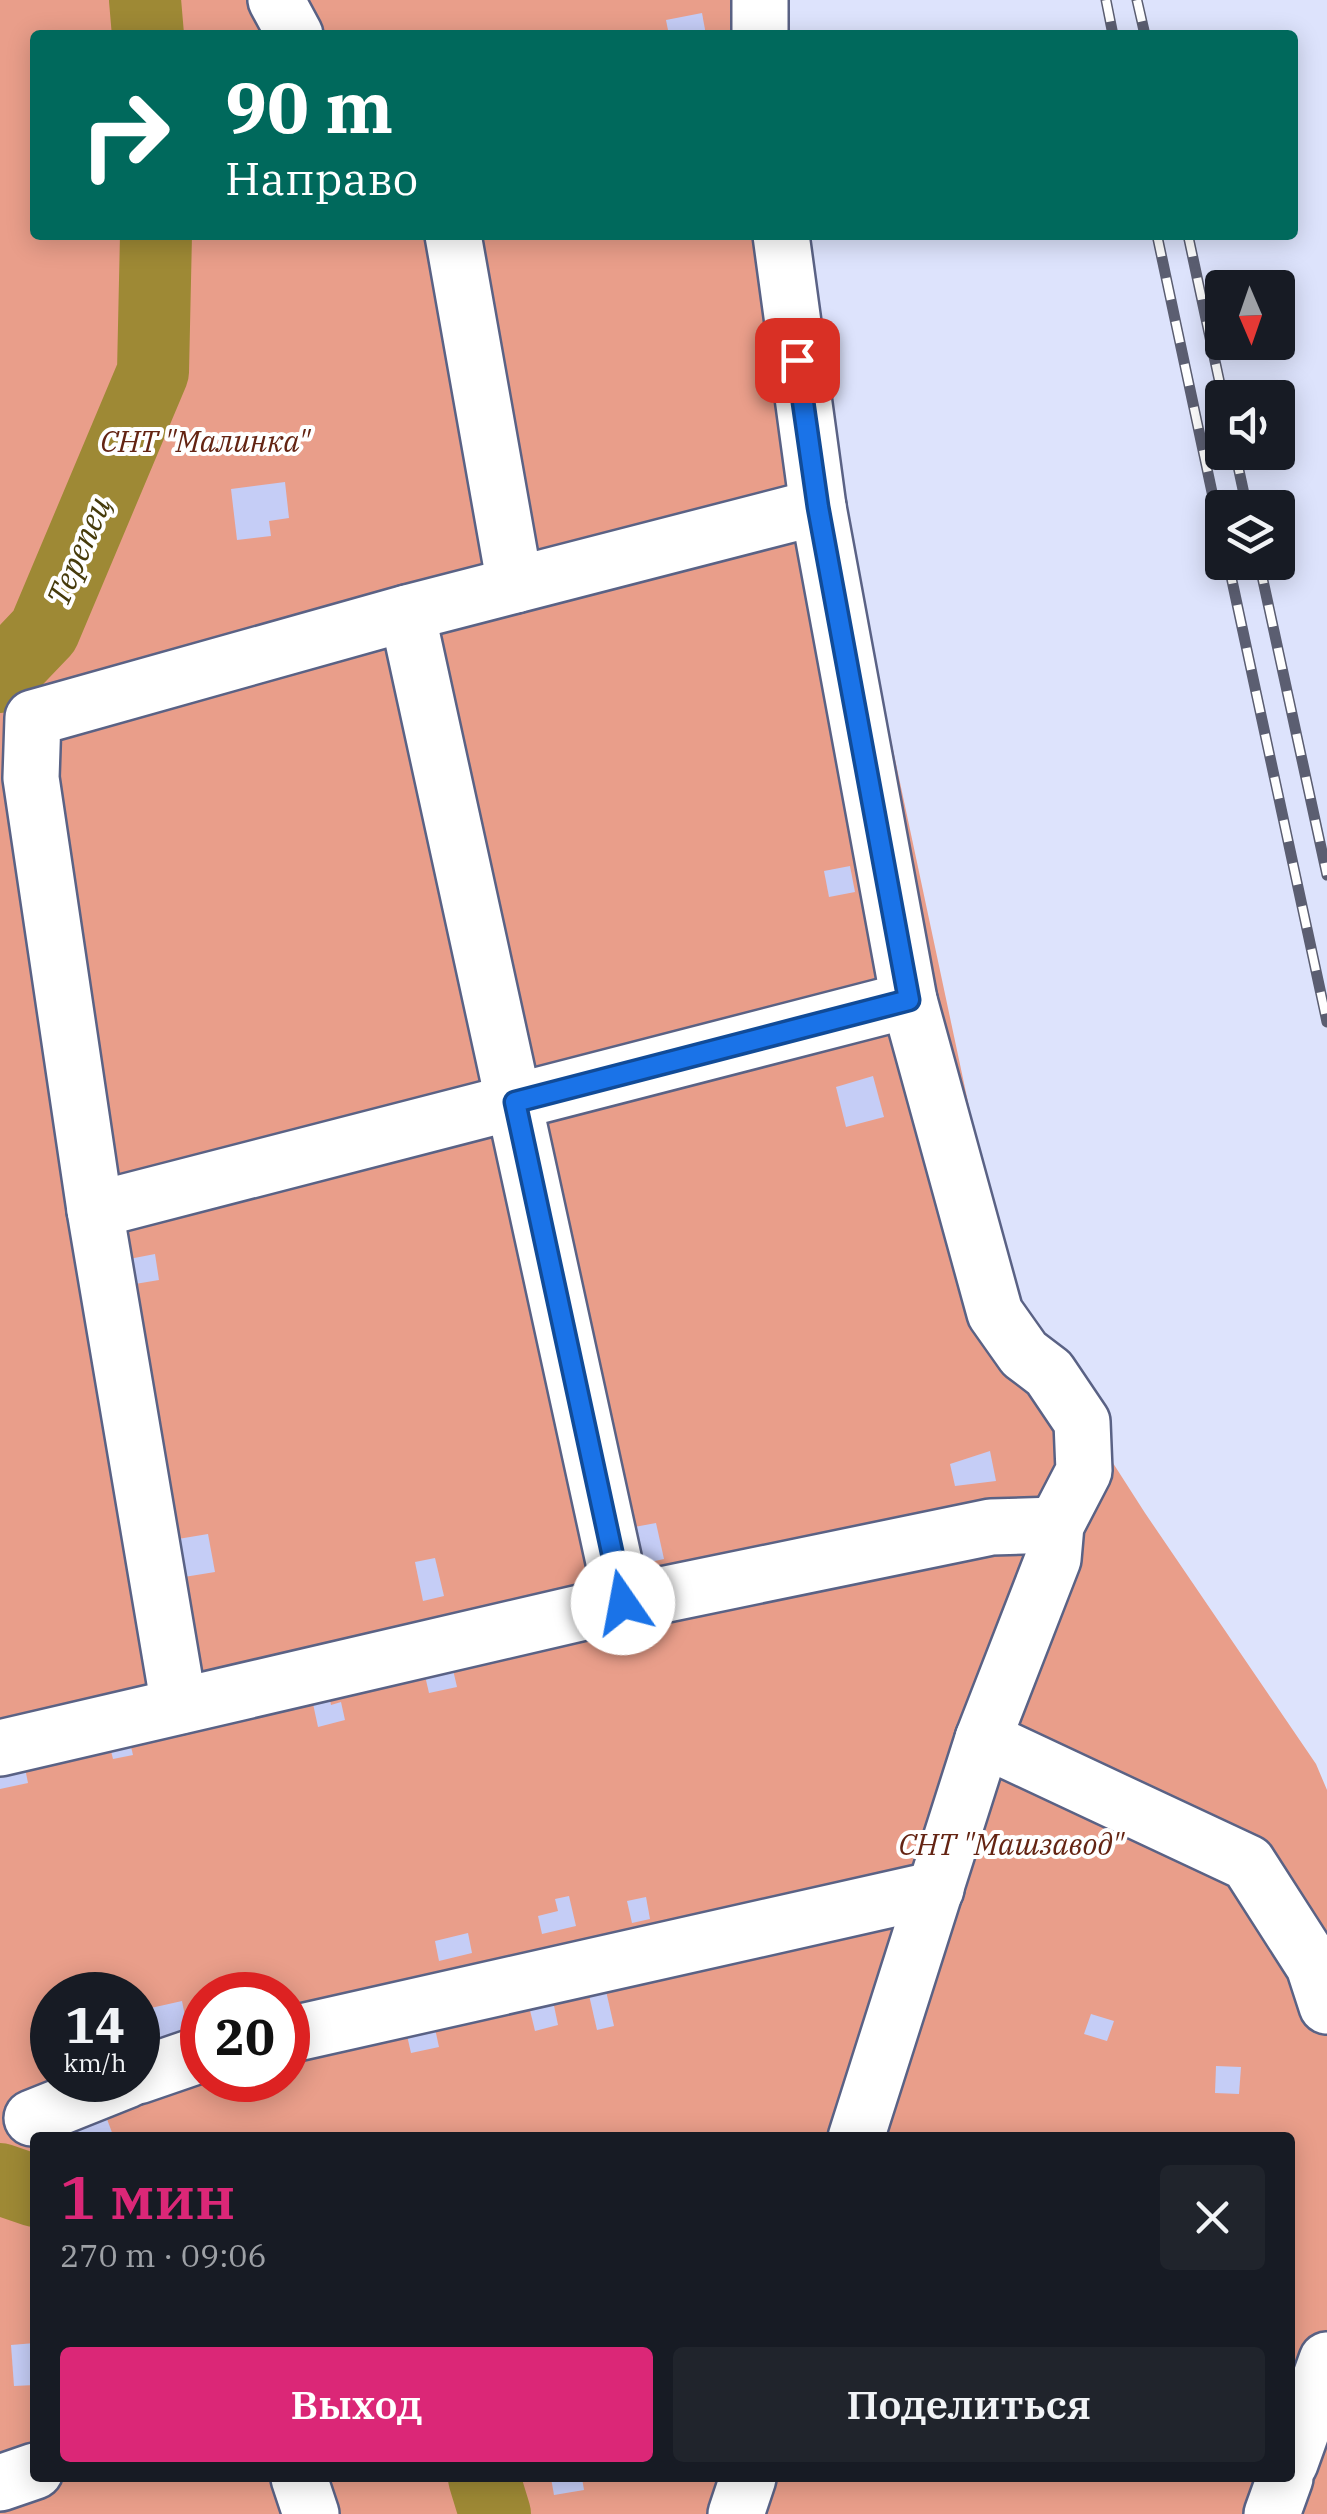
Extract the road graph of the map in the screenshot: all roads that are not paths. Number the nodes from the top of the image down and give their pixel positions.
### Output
1 (276, 0) edge
2 (760, 0) edge
3 (293, 30) edge
4 (760, 30) edge
5 (454, 240) edge
6 (782, 240) edge
7 (818, 507) junction
8 (515, 585) junction
9 (407, 613) junction
10 (909, 1000) junction
11 (515, 1102) junction
12 (95, 1210) junction
13 (1056, 1525) junction
14 (623, 1603) junction
15 (179, 1706) junction
16 (983, 1739) junction
17 (0, 1748) edge
18 (936, 1888) junction
19 (1327, 2006) edge
20 (310, 2029) edge
21 (72, 2102) edge
22 (32, 2118) dead end
23 (858, 2132) edge
24 (1327, 2360) edge
25 (1295, 2449) edge
26 (30, 2473) edge
27 (300, 2482) edge
28 (747, 2482) edge
29 (1284, 2482) edge
30 (0, 2483) edge
31 (311, 2514) edge
32 (736, 2514) edge
33 (1272, 2514) edge

1 - 3 lane
2 - 4 lane
5 - 8 lane
6 - 7 lane
7 - 8 lane
7 - 10 lane
8 - 9 lane
9 - 11 lane
9 - 12 lane
10 - 11 lane
10 - 13 lane
11 - 12 lane
11 - 14 lane
12 - 15 lane
13 - 14 lane
13 - 16 lane
14 - 15 lane
15 - 17 lane
16 - 18 lane
16 - 19 lane
18 - 20 lane
18 - 23 lane
21 - 22 lane
24 - 25 lane
26 - 30 lane
27 - 31 lane
28 - 32 lane
29 - 33 lane

